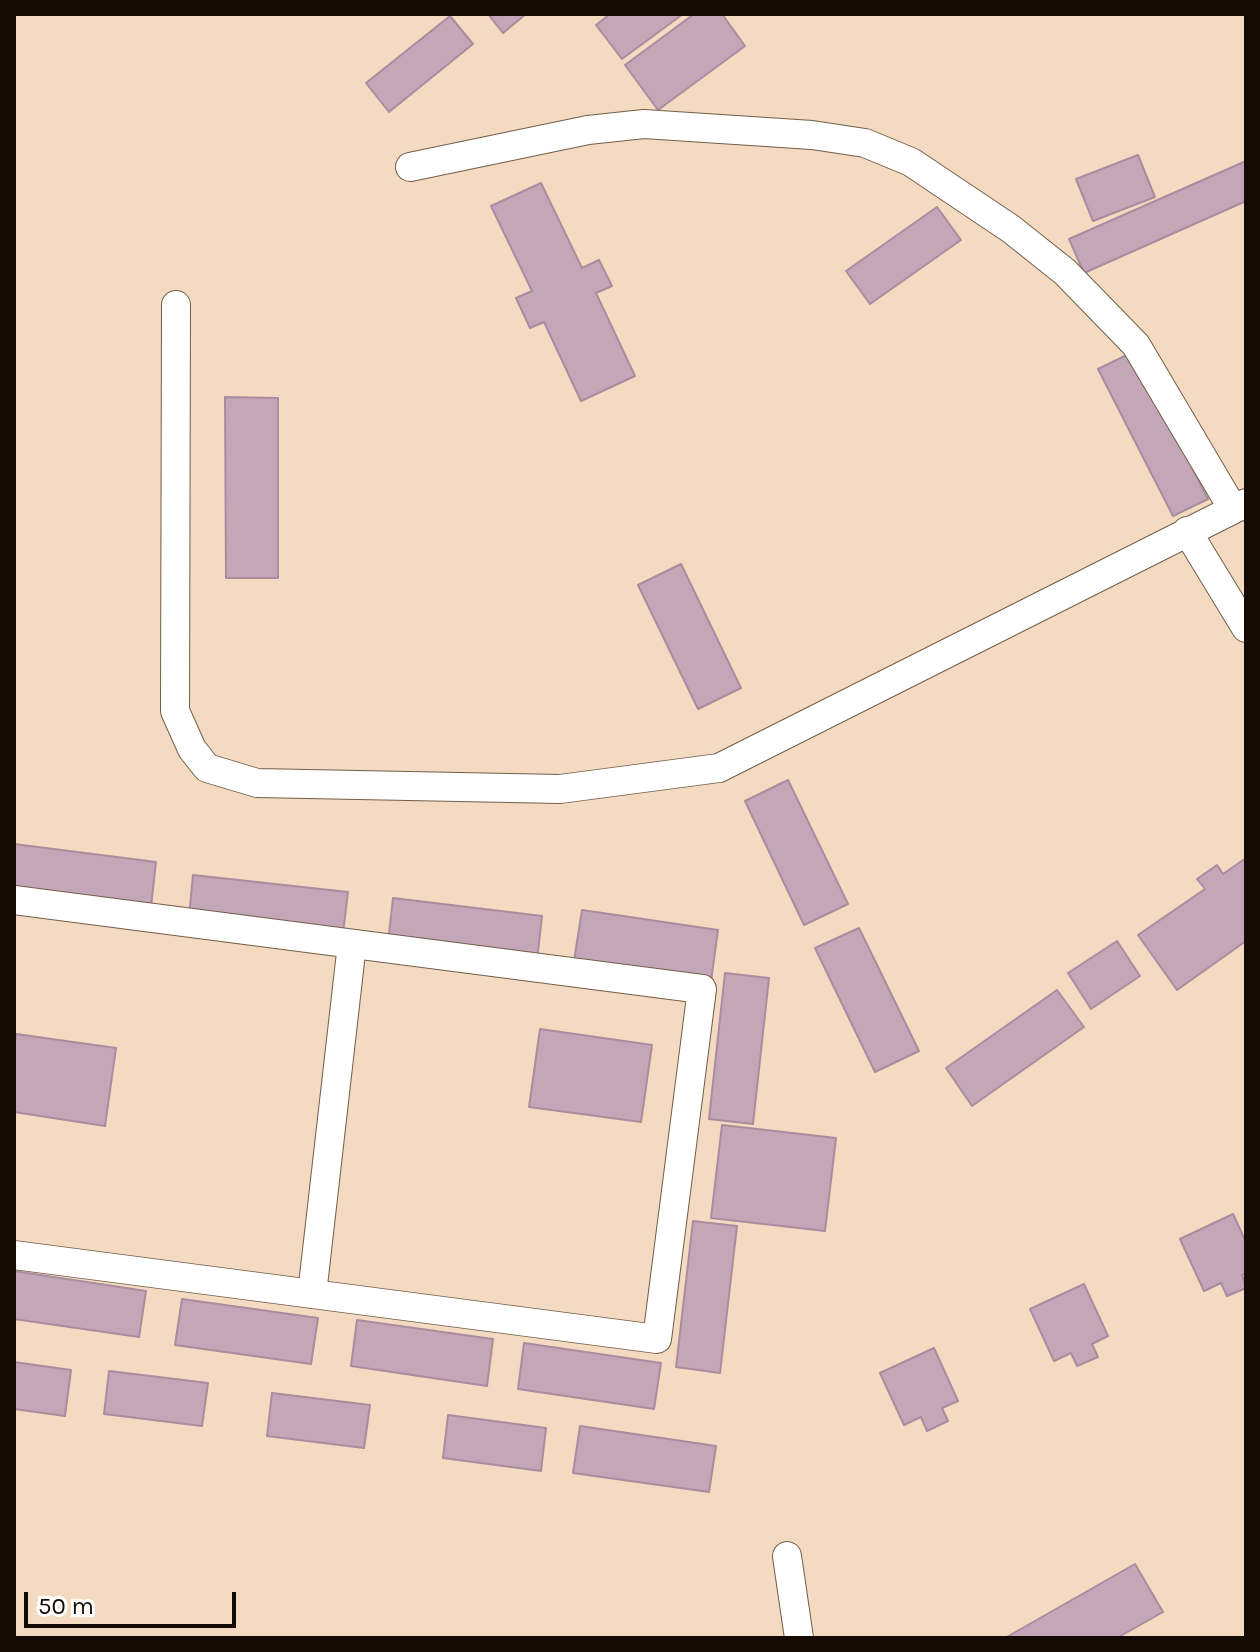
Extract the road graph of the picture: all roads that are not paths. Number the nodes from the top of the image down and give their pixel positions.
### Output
1 (410, 167) dead end
2 (176, 305) dead end
3 (1240, 506) edge
4 (1187, 531) junction
5 (1246, 628) edge
6 (14, 900) edge
7 (352, 944) junction
8 (14, 1255) edge
9 (312, 1294) junction
10 (787, 1556) dead end
11 (799, 1638) edge

1 - 3 lane
2 - 4 lane
3 - 4 lane
4 - 5 lane
6 - 7 lane
7 - 9 lane
7 - 9 lane
8 - 9 lane
10 - 11 lane

